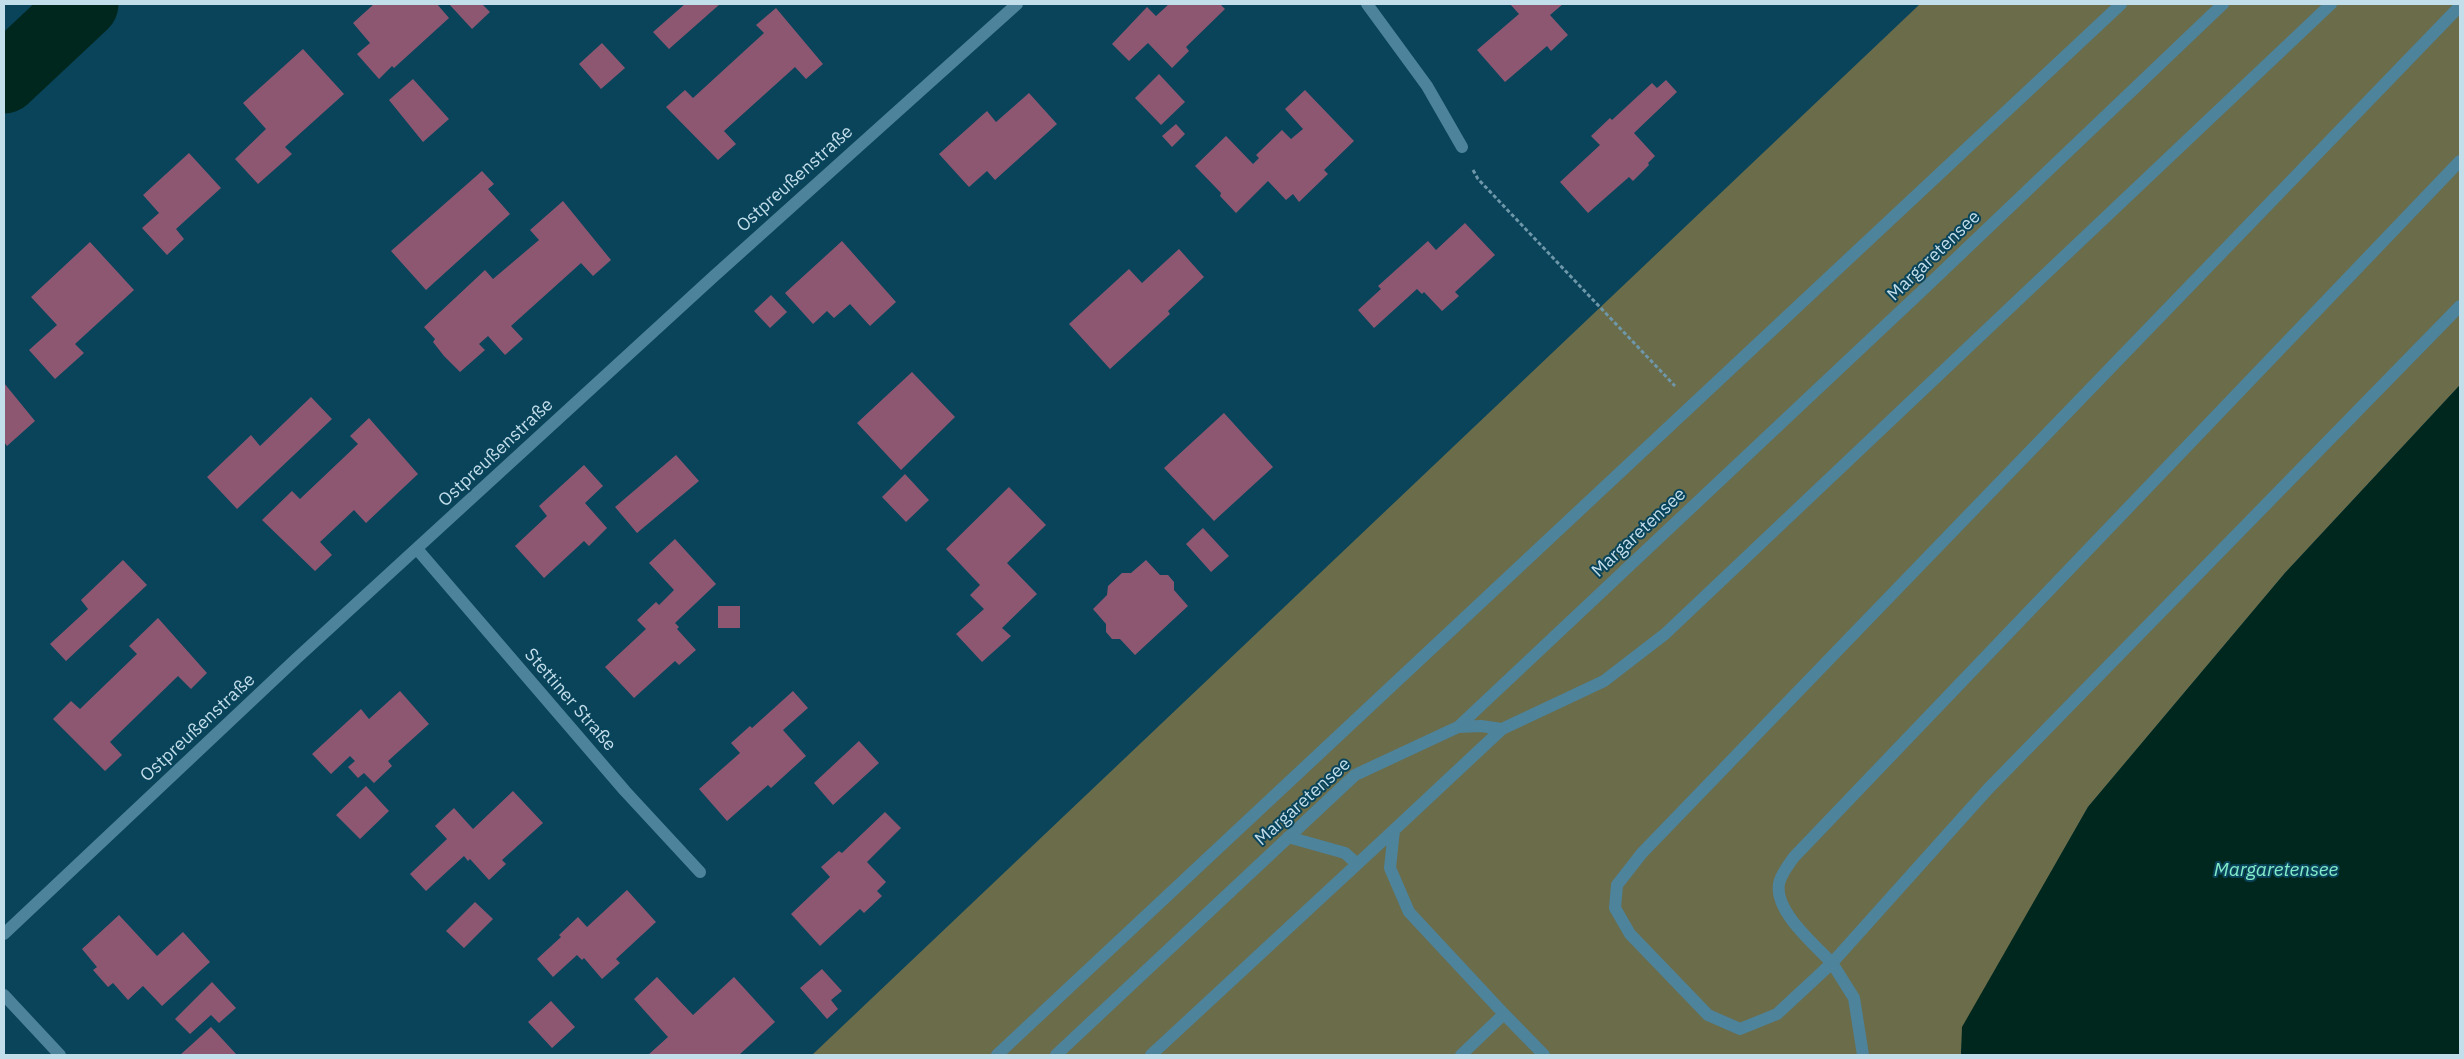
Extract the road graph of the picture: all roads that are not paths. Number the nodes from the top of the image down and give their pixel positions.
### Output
1 (1017, 4) edge
2 (1367, 4) edge
3 (2121, 4) edge
4 (2223, 4) edge
5 (2331, 4) edge
6 (2460, 6) edge
7 (1462, 147) road end
8 (2460, 161) edge
9 (2460, 306) edge
10 (417, 549) junction
11 (1458, 727) junction
12 (1502, 729) junction
13 (1394, 830) junction
14 (1288, 837) junction
15 (1358, 864) junction
16 (700, 872) dead end
17 (4, 934) edge
18 (1832, 963) junction
19 (4, 995) edge
20 (1504, 1014) junction
21 (60, 1055) edge
22 (998, 1055) edge
23 (1056, 1055) edge
24 (1152, 1055) edge
25 (1461, 1055) edge
26 (1544, 1055) edge
27 (1863, 1055) edge

1 - 10 street, Ostpreußenstraße
2 - 7 street
3 - 22 street, Margaretensee
4 - 11 street, Margaretensee
5 - 12 street
6 - 18 street
8 - 18 street
9 - 18 street
10 - 16 street, Stettiner Straße
10 - 17 street, Ostpreußenstraße
11 - 12 street
11 - 14 street, Margaretensee
12 - 13 street
13 - 15 street
13 - 20 street
14 - 15 street
14 - 23 street, Margaretensee
15 - 24 street
18 - 27 street
19 - 21 street
20 - 25 street
20 - 26 street

